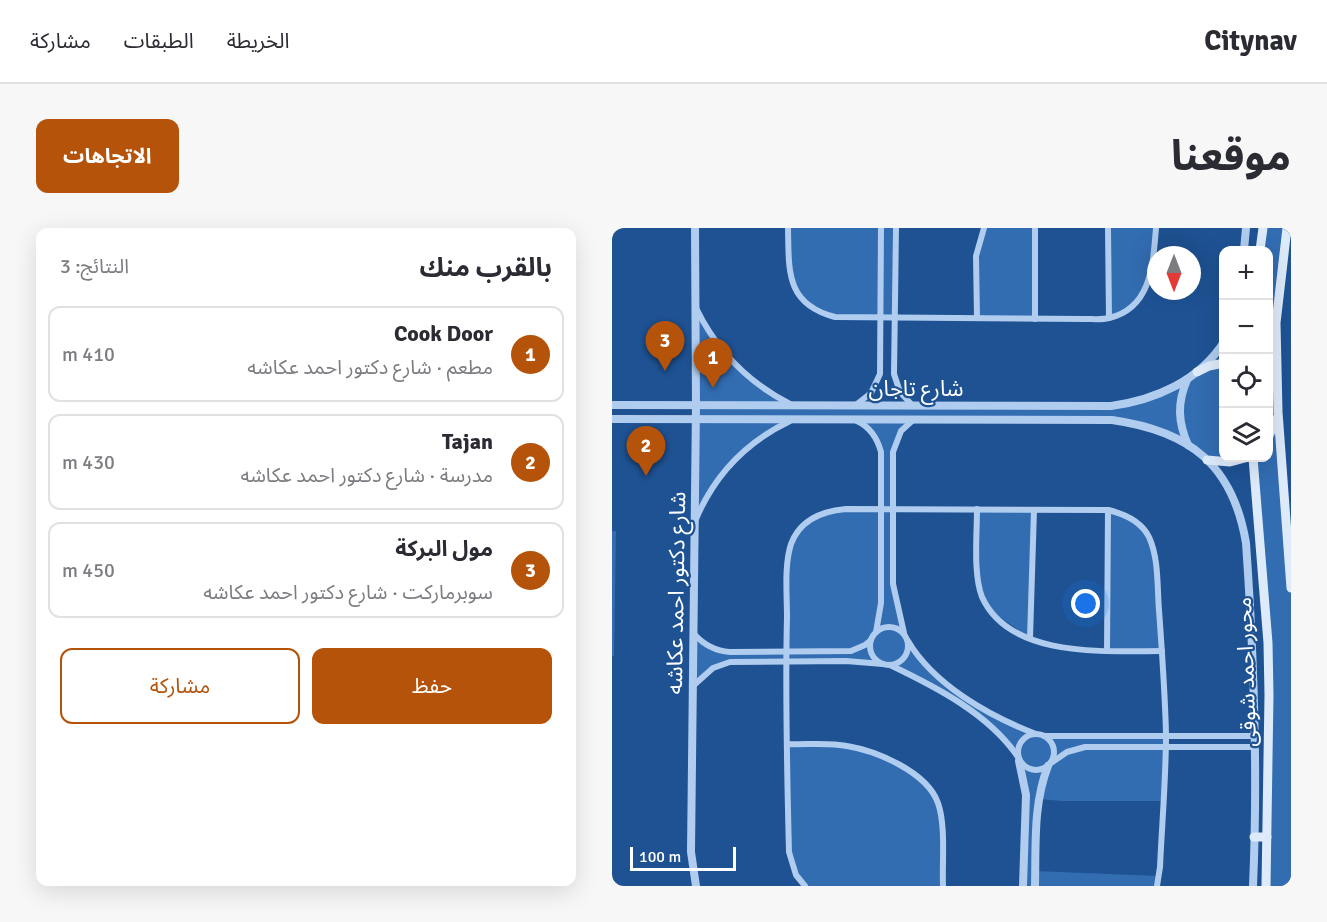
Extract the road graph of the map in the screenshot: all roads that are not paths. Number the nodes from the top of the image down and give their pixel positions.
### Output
1 (696, 228) edge
2 (788, 228) edge
3 (881, 228) edge
4 (896, 228) edge
5 (984, 228) edge
6 (1035, 228) edge
7 (1108, 228) edge
8 (1156, 228) edge
9 (1246, 228) edge
10 (1263, 228) edge
11 (1287, 228) edge
12 (1244, 246) edge
13 (1261, 246) edge
14 (696, 308) junction
15 (881, 317) junction
16 (895, 317) junction
17 (977, 318) junction
18 (1109, 318) junction
19 (1035, 319) junction
20 (1219, 348) edge
21 (1219, 364) edge
22 (1197, 372) junction
23 (1187, 379) junction
24 (1273, 387) edge
25 (1277, 393) junction
26 (612, 405) edge
27 (696, 405) junction
28 (793, 405) junction
29 (813, 406) junction
30 (854, 406) junction
31 (913, 406) junction
32 (1090, 407) junction
33 (1278, 412) junction
34 (612, 419) edge
35 (696, 419) junction
36 (792, 419) junction
37 (813, 420) junction
38 (853, 420) junction
39 (913, 420) junction
40 (1090, 421) junction
41 (1273, 429) edge
42 (1189, 446) junction
43 (1207, 460) junction
44 (1219, 461) edge
45 (1253, 462) edge
46 (881, 509) junction
47 (893, 509) junction
48 (977, 509) junction
49 (1034, 510) junction
50 (1108, 510) junction
51 (695, 523) junction
52 (1291, 588) edge
53 (876, 632) junction
54 (904, 633) junction
55 (694, 634) junction
56 (1030, 638) junction
57 (871, 640) junction
58 (908, 641) junction
59 (1107, 651) junction
60 (1162, 651) junction
61 (786, 652) junction
62 (786, 662) junction
63 (886, 665) junction
64 (694, 686) junction
65 (1036, 734) junction
66 (1044, 736) junction
67 (1166, 736) junction
68 (1255, 736) junction
69 (787, 744) junction
70 (1165, 747) junction
71 (1255, 747) junction
72 (1018, 759) junction
73 (1050, 765) junction
74 (1254, 837) junction
75 (1267, 837) junction
76 (696, 886) edge
77 (805, 886) edge
78 (943, 886) edge
79 (1023, 886) edge
80 (1035, 886) edge
81 (1157, 886) edge
82 (1253, 886) edge
83 (1266, 886) edge

1 - 14 street, شارع دكتور احمد عكاشه
2 - 15 street
3 - 15 street
4 - 16 street
5 - 17 street
6 - 19 street
7 - 18 street
8 - 18 street
9 - 12 street
10 - 13 main road
11 - 25 main road
14 - 27 street, شارع دكتور احمد عكاشه
14 - 28 street
15 - 16 street
15 - 30 street
16 - 17 street
16 - 31 street
17 - 19 street
18 - 19 street
20 - 22 street, شارع تاجان
21 - 22 main road
22 - 23 street, شارع تاجان
23 - 32 street, شارع تاجان
23 - 42 street
24 - 25 main road
25 - 33 main road
26 - 27 street, شارع تاجان
27 - 28 street, شارع تاجان
27 - 35 street, شارع دكتور احمد عكاشه
28 - 29 street, شارع تاجان
29 - 30 street, شارع تاجان
29 - 37 street
30 - 31 street, شارع تاجان
31 - 32 street, شارع تاجان
32 - 40 street
33 - 41 main road
33 - 52 main road
34 - 35 street, شارع تاجان
35 - 36 street, شارع تاجان
35 - 51 street, شارع دكتور احمد عكاشه
36 - 37 street, شارع تاجان
36 - 51 street
37 - 38 street, شارع تاجان
38 - 39 street, شارع تاجان
38 - 46 street
39 - 40 street, شارع تاجان
39 - 47 street
40 - 42 street, شارع تاجان
42 - 43 street, شارع تاجان
43 - 44 main road
43 - 68 street, شارع تاجان
45 - 75 main road, محور احمد شوقى
46 - 47 street
46 - 53 street
46 - 61 street
47 - 48 street
47 - 54 street
48 - 49 street
48 - 56 street
49 - 50 street
49 - 56 street
50 - 59 street
50 - 60 street
51 - 55 street, شارع دكتور احمد عكاشه
53 - 54 street
53 - 57 street
54 - 58 street
55 - 61 street
55 - 64 street, شارع دكتور احمد عكاشه
56 - 59 street
57 - 61 street
57 - 63 street
58 - 63 street
58 - 65 street
59 - 60 street
60 - 67 street
61 - 62 street
62 - 63 street
62 - 64 street
62 - 69 street
63 - 72 street
64 - 76 street, شارع دكتور احمد عكاشه
65 - 66 street
65 - 72 street
66 - 67 street
66 - 73 street
67 - 68 street
67 - 70 street
68 - 71 street, شارع تاجان
69 - 77 street
69 - 78 street
70 - 71 street
70 - 73 street
70 - 81 street
71 - 74 street, شارع تاجان
72 - 73 street
72 - 79 street
73 - 80 street
74 - 75 main road
74 - 82 street, شارع تاجان
75 - 83 main road, محور احمد شوقى

